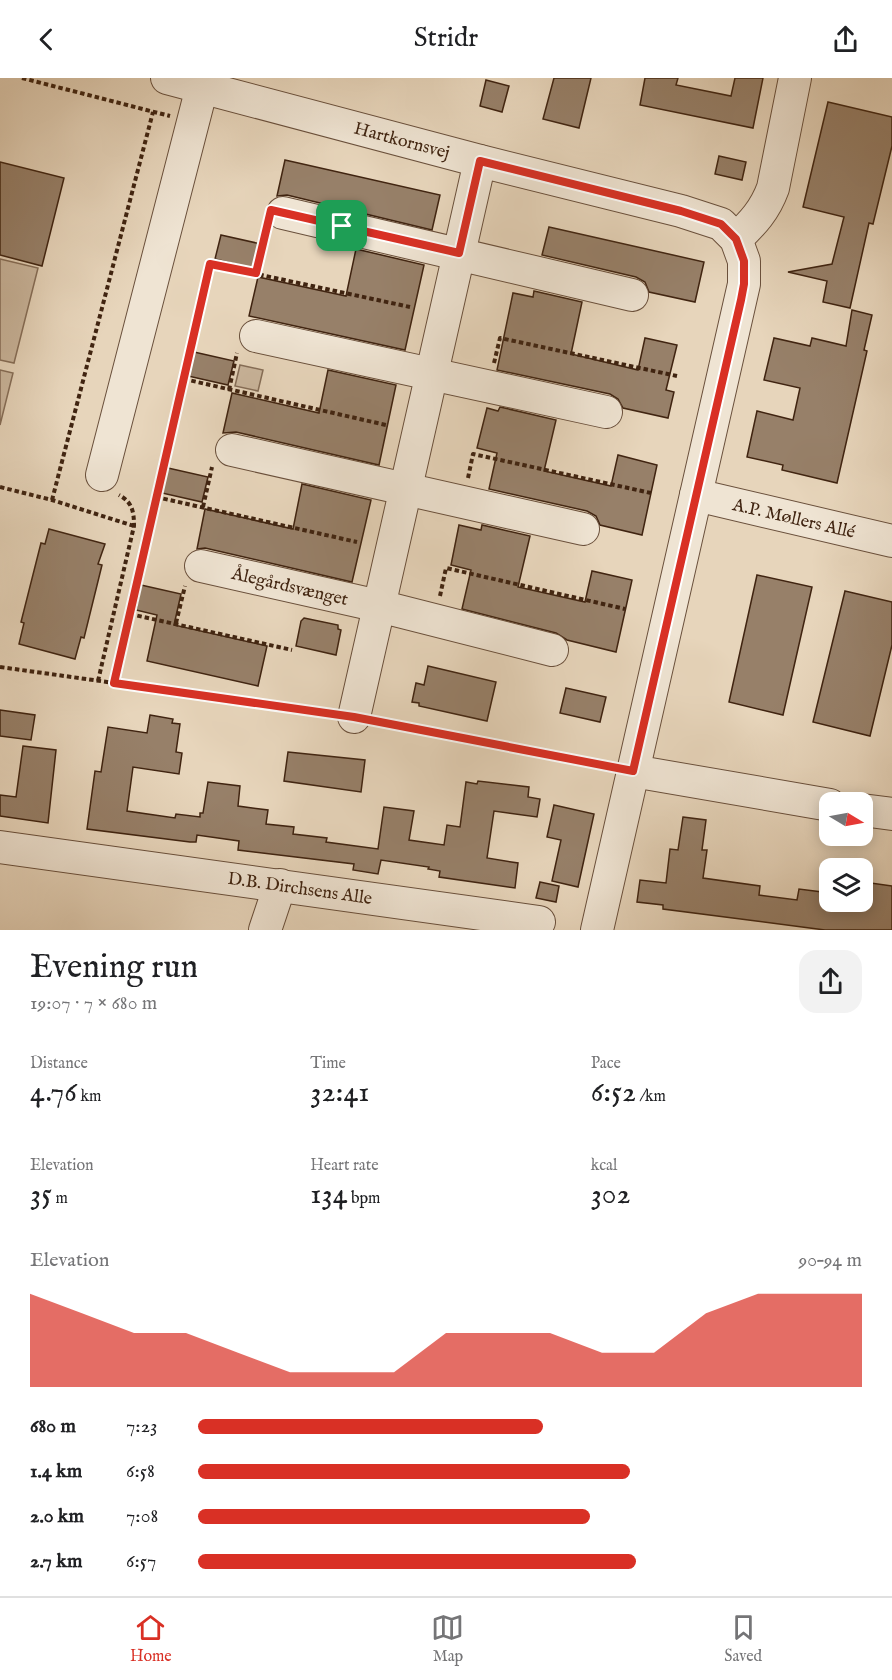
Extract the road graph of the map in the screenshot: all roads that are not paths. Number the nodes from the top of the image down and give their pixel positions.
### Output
1 (168, 78) edge
2 (795, 78) edge
3 (202, 87) junction
4 (480, 161) junction
5 (283, 213) road end
6 (736, 239) junction
7 (459, 253) junction
8 (632, 295) dead end
9 (256, 336) dead end
10 (432, 375) junction
11 (606, 412) dead end
12 (232, 450) road end
13 (102, 475) road end
14 (406, 489) junction
15 (696, 495) junction
16 (584, 529) dead end
17 (892, 541) edge
18 (201, 566) road end
19 (379, 606) junction
20 (552, 650) dead end
21 (354, 717) road end
22 (633, 771) junction
23 (819, 803) edge
24 (873, 811) edge
25 (892, 814) edge
26 (0, 847) edge
27 (280, 885) junction
28 (539, 922) dead end
29 (265, 930) edge
30 (598, 930) edge

1 - 3 street, Hartkornsvej
2 - 6 street
3 - 4 street, Hartkornsvej
3 - 13 street
4 - 6 street, Hartkornsvej
4 - 7 street
5 - 7 street
6 - 15 street
7 - 8 street
7 - 10 street
9 - 10 street
10 - 11 street
10 - 14 street
12 - 14 street
14 - 16 street
14 - 19 street
15 - 17 street, A.P. Møllers Allé
15 - 22 street
18 - 19 street, Ålegårdsvænget
19 - 20 street, Ålegårdsvænget
19 - 21 street
22 - 23 street
22 - 30 street
24 - 25 street
26 - 27 street, D.B. Dirchsens Alle
27 - 28 street, D.B. Dirchsens Alle
27 - 29 street

